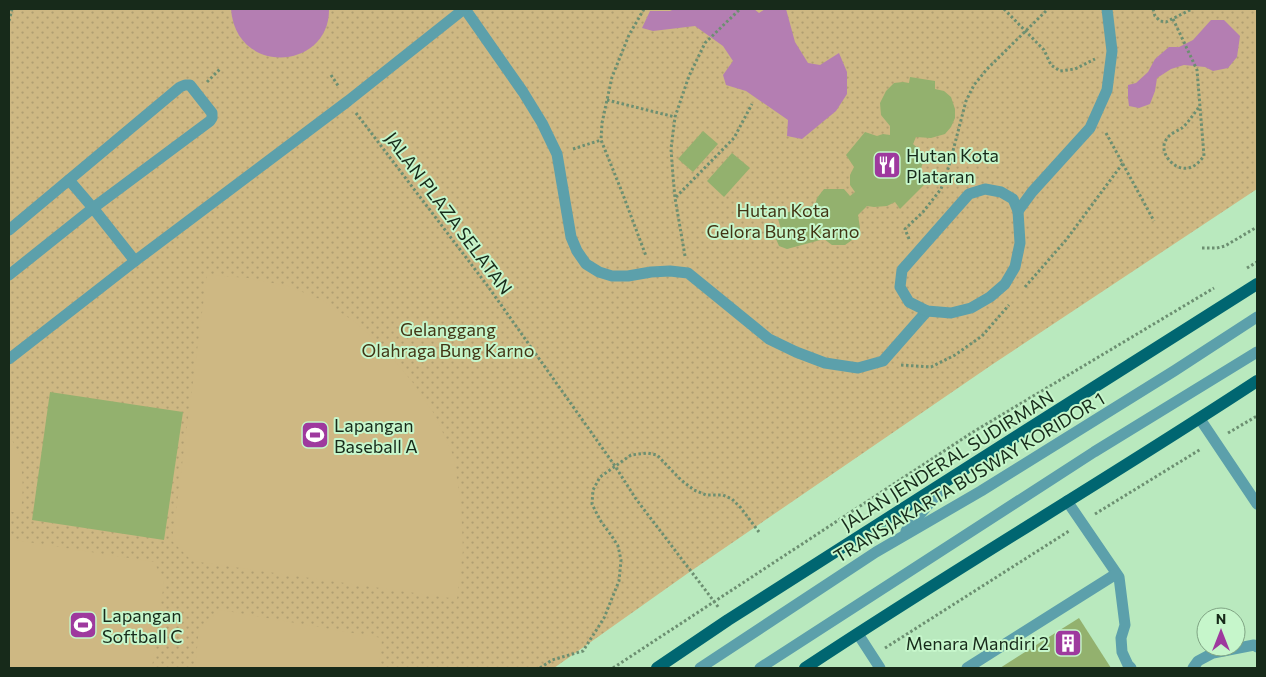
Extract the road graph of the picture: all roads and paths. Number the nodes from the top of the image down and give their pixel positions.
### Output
1 (12, 9) edge
2 (465, 9) edge
3 (644, 9) edge
4 (740, 9) edge
5 (1004, 9) edge
6 (1048, 9) edge
7 (1108, 9) edge
8 (1153, 9) edge
9 (1192, 9) edge
10 (1173, 19) junction
11 (9, 21) edge
12 (1026, 30) junction
13 (1112, 51) junction
14 (332, 75) dead end
15 (348, 100) junction
16 (607, 100) junction
17 (752, 104) dead end
18 (1200, 106) junction
19 (1095, 116) junction
20 (675, 117) junction
21 (601, 140) junction
22 (557, 154) junction
23 (69, 180) junction
24 (675, 198) junction
25 (93, 208) junction
26 (1018, 211) junction
27 (1154, 221) dead end
28 (1257, 227) edge
29 (9, 230) edge
30 (1202, 248) dead end
31 (914, 256) junction
32 (135, 261) junction
33 (1257, 262) edge
34 (652, 272) junction
35 (1241, 272) dead end
36 (688, 273) junction
37 (9, 275) edge
38 (1257, 284) edge
39 (1218, 286) dead end
40 (927, 311) junction
41 (1257, 318) edge
42 (1257, 352) edge
43 (9, 359) edge
44 (1257, 381) edge
45 (1257, 416) edge
46 (1200, 419) junction
47 (1214, 441) junction
48 (615, 466) junction
49 (954, 476) junction
50 (1067, 500) junction
51 (1257, 504) edge
52 (1082, 522) junction
53 (759, 532) dead end
54 (876, 552) junction
55 (1116, 574) junction
56 (714, 602) junction
57 (728, 620) junction
58 (858, 634) junction
59 (1257, 647) edge
60 (872, 656) junction
61 (817, 661) junction
62 (540, 668) edge
63 (613, 668) edge
64 (657, 668) edge
65 (700, 668) edge
66 (760, 668) edge
67 (798, 668) edge
68 (805, 668) edge
69 (880, 668) edge
70 (966, 668) edge
71 (1131, 668) edge
72 (1193, 668) edge

1 - 11 path
2 - 15 lane
2 - 22 lane
3 - 16 path
4 - 20 path
5 - 12 path
6 - 12 path
7 - 13 lane
8 - 10 path
9 - 10 path
10 - 18 path
12 - 13 path
12 - 31 path
13 - 19 lane
14 - 15 path, JALAN PLAZA SELATAN
15 - 32 lane
15 - 48 path, JALAN PLAZA SELATAN
16 - 20 path
16 - 21 path
17 - 24 path
18 - 18 path
19 - 26 lane
19 - 27 path
20 - 24 path
21 - 22 path
21 - 34 path
22 - 34 lane
23 - 25 lane
23 - 25 lane
23 - 29 lane
24 - 36 path
25 - 32 lane
25 - 37 lane
26 - 31 lane
26 - 40 lane
28 - 30 path
31 - 40 lane
32 - 43 lane
33 - 35 path
34 - 36 lane
36 - 40 lane
38 - 49 main road, JALAN JENDERAL SUDIRMAN
39 - 56 path
41 - 54 lane, TRANSJAKARTA BUSWAY KORIDOR 1
42 - 66 lane
44 - 46 main road
45 - 47 path
46 - 47 lane
46 - 50 main road
47 - 51 lane
47 - 52 path
48 - 53 path
48 - 56 path, JALAN PLAZA SELATAN
48 - 62 path
49 - 54 lane
49 - 57 main road, JALAN JENDERAL SUDIRMAN
50 - 52 lane
50 - 58 main road
52 - 55 lane
52 - 60 path
54 - 65 lane, TRANSJAKARTA BUSWAY KORIDOR 1
55 - 70 lane
55 - 71 lane
56 - 57 path, JALAN PLAZA SELATAN
56 - 63 path
57 - 64 main road, JALAN JENDERAL SUDIRMAN
58 - 60 lane
58 - 61 main road
59 - 72 lane
60 - 69 lane
61 - 67 lane
61 - 68 main road

